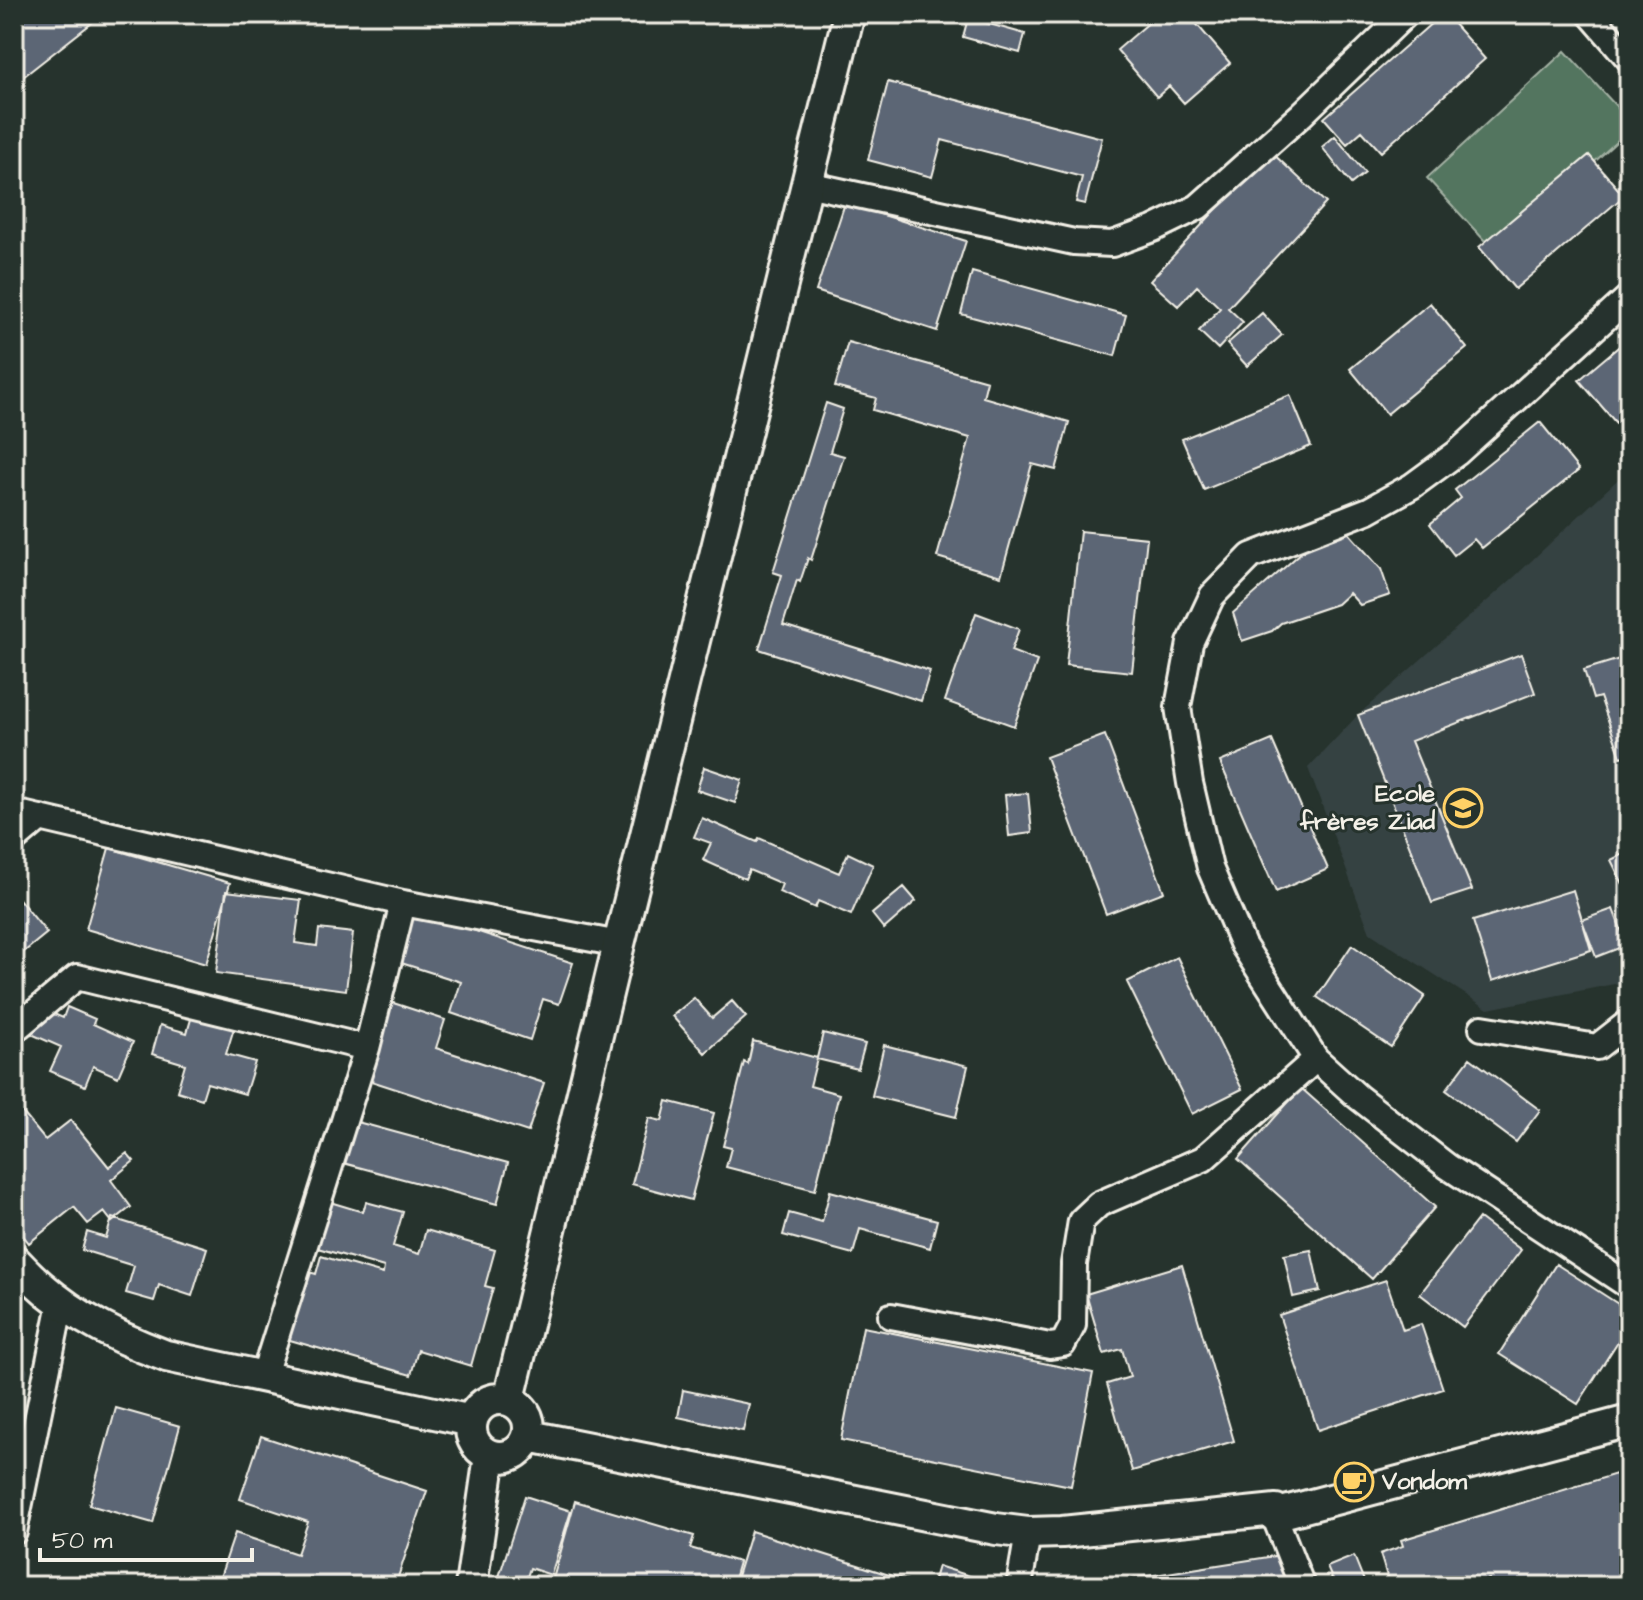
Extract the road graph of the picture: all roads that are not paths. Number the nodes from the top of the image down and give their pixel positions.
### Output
1 (849, 14) edge
2 (1406, 14) edge
3 (1590, 14) edge
4 (1629, 59) edge
5 (807, 184) junction
6 (1629, 297) edge
7 (14, 812) edge
8 (40, 818) junction
9 (14, 840) edge
10 (403, 903) junction
11 (619, 944) junction
12 (1629, 1022) edge
13 (1482, 1028) dead end
14 (14, 1030) edge
15 (367, 1048) junction
16 (1316, 1059) junction
17 (14, 1260) edge
18 (1629, 1286) edge
19 (61, 1303) junction
20 (891, 1316) dead end
21 (263, 1378) junction
22 (509, 1399) junction
23 (472, 1421) junction
24 (1629, 1421) edge
25 (529, 1436) junction
26 (490, 1456) junction
27 (1274, 1515) junction
28 (14, 1532) edge
29 (1028, 1533) junction
30 (471, 1586) edge
31 (1019, 1586) edge
32 (1302, 1586) edge

1 - 5 street
2 - 5 street
3 - 4 street
5 - 11 street
6 - 16 street
7 - 8 street
8 - 9 street
8 - 10 street
10 - 11 street
10 - 15 street
11 - 22 street
12 - 13 street
14 - 15 street
15 - 21 street
16 - 18 street
16 - 20 street
17 - 19 street
19 - 21 street
19 - 28 street
21 - 23 street
22 - 23 street
22 - 25 street
23 - 26 street
24 - 27 street
25 - 26 street
25 - 29 street
26 - 30 street
27 - 29 street
27 - 32 street
29 - 31 street

